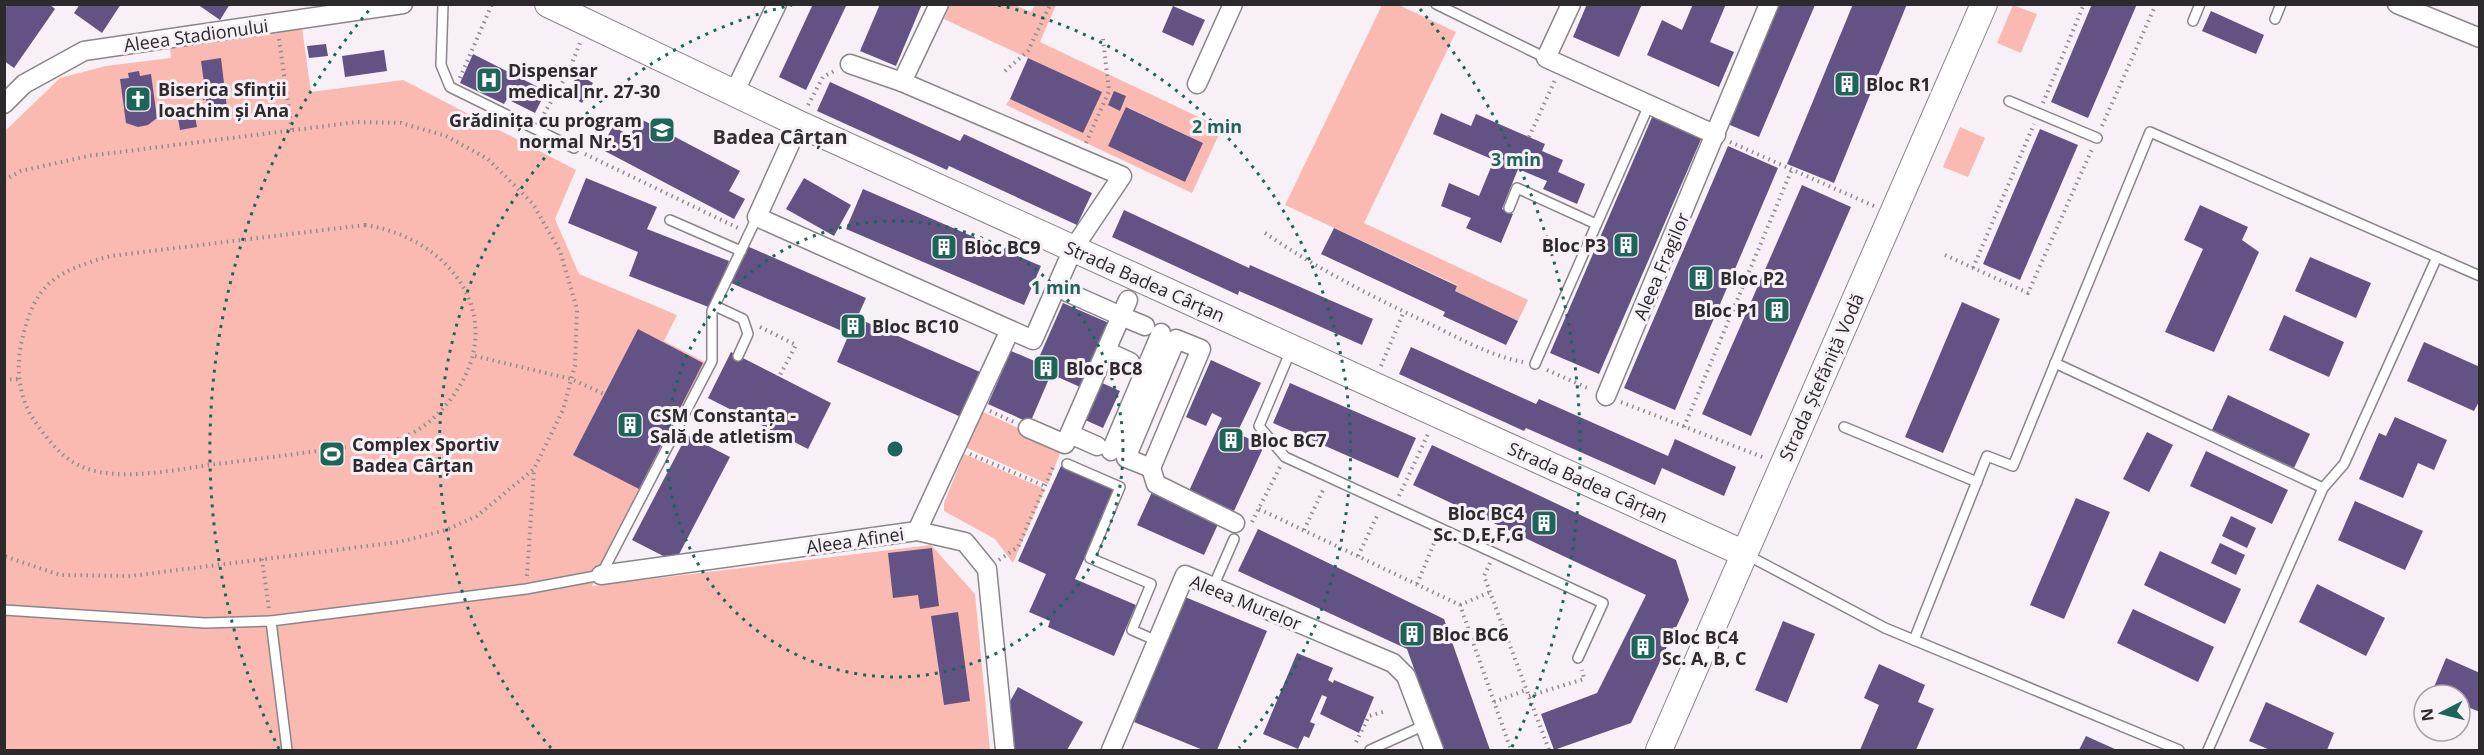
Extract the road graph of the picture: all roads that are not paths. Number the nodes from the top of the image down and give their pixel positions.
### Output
1 (403, 4) edge
2 (443, 4) edge
3 (548, 4) edge
4 (777, 4) edge
5 (939, 4) edge
6 (1233, 4) edge
7 (1436, 4) edge
8 (1571, 4) edge
9 (1769, 4) edge
10 (1984, 4) edge
11 (2200, 4) edge
12 (2280, 4) edge
13 (2397, 4) edge
14 (2275, 19) dead end
15 (2193, 21) dead end
16 (2480, 38) edge
17 (1554, 62) junction
18 (850, 64) road end
19 (902, 82) junction
20 (1197, 84) dead end
21 (734, 93) junction
22 (2009, 101) dead end
23 (4, 104) edge
24 (1649, 105) junction
25 (801, 119) junction
26 (1716, 135) junction
27 (2097, 138) road end
28 (574, 148) dead end
29 (1509, 208) dead end
30 (757, 217) junction
31 (670, 220) dead end
32 (1596, 224) junction
33 (1073, 249) junction
34 (741, 251) junction
35 (2437, 257) junction
36 (2480, 276) edge
37 (1067, 292) dead end
38 (715, 306) junction
39 (1125, 308) junction
40 (1010, 330) junction
41 (1292, 348) junction
42 (1106, 351) junction
43 (738, 356) dead end
44 (1130, 362) dead end
45 (2055, 363) junction
46 (1534, 364) road end
47 (1161, 375) junction
48 (1186, 386) junction
49 (1606, 396) road end
50 (1140, 423) junction
51 (1844, 427) dead end
52 (1028, 428) road end
53 (1165, 435) junction
54 (1067, 439) junction
55 (1067, 464) dead end
56 (1151, 468) junction
57 (1977, 482) junction
58 (2323, 488) junction
59 (917, 531) junction
60 (1235, 531) joint
61 (1745, 554) junction
62 (601, 575) junction
63 (1213, 587) junction
64 (4, 610) edge
65 (271, 621) junction
66 (1914, 640) junction
67 (1157, 641) junction
68 (1578, 658) dead end
69 (1425, 725) junction
70 (287, 750) edge
71 (1005, 750) edge
72 (1111, 750) edge
73 (1370, 750) edge
74 (1434, 750) edge
75 (1659, 750) edge
76 (2179, 750) edge
77 (2208, 750) edge

1 - 23 street, Aleea Stadionului
2 - 28 lane
3 - 21 street, Strada Badea Cârțan
4 - 21 street
5 - 19 street
6 - 20 street
7 - 17 lane
8 - 17 street
9 - 26 street, Aleea Fragilor
10 - 61 street, Strada Ștefăniță Vodă
11 - 15 lane
12 - 14 lane
13 - 16 street
17 - 24 street
18 - 19 street
19 - 33 street
21 - 25 street, Strada Badea Cârțan
22 - 27 lane
24 - 26 street
24 - 32 lane
25 - 30 street
25 - 33 street, Strada Badea Cârțan
26 - 49 street, Aleea Fragilor
29 - 32 lane
30 - 34 lane
30 - 40 street
31 - 34 lane
32 - 46 lane
33 - 40 street
33 - 41 street, Strada Badea Cârțan
34 - 38 lane
35 - 36 lane
35 - 45 lane
35 - 58 lane
37 - 39 street
38 - 43 lane
38 - 62 lane
39 - 42 street
39 - 54 street
40 - 59 street
41 - 61 street, Strada Badea Cârțan
41 - 68 lane
42 - 44 street
42 - 54 street
45 - 57 lane
45 - 58 lane
47 - 48 street
47 - 48 street
47 - 50 street
48 - 53 street
50 - 53 street
50 - 56 street
51 - 57 lane
52 - 54 street
53 - 56 street
55 - 67 lane
56 - 60 street
57 - 66 lane
58 - 77 lane
59 - 62 street, Aleea Afinei
59 - 71 street, Aleea Afinei
60 - 63 lane
61 - 66 lane
61 - 75 street, Strada Ștefăniță Vodă
62 - 65 lane
63 - 67 street, Aleea Murelor
63 - 69 street, Aleea Murelor
64 - 65 lane
65 - 70 lane
66 - 76 lane
67 - 72 street, Aleea Murelor
69 - 73 lane
69 - 74 street, Aleea Murelor

